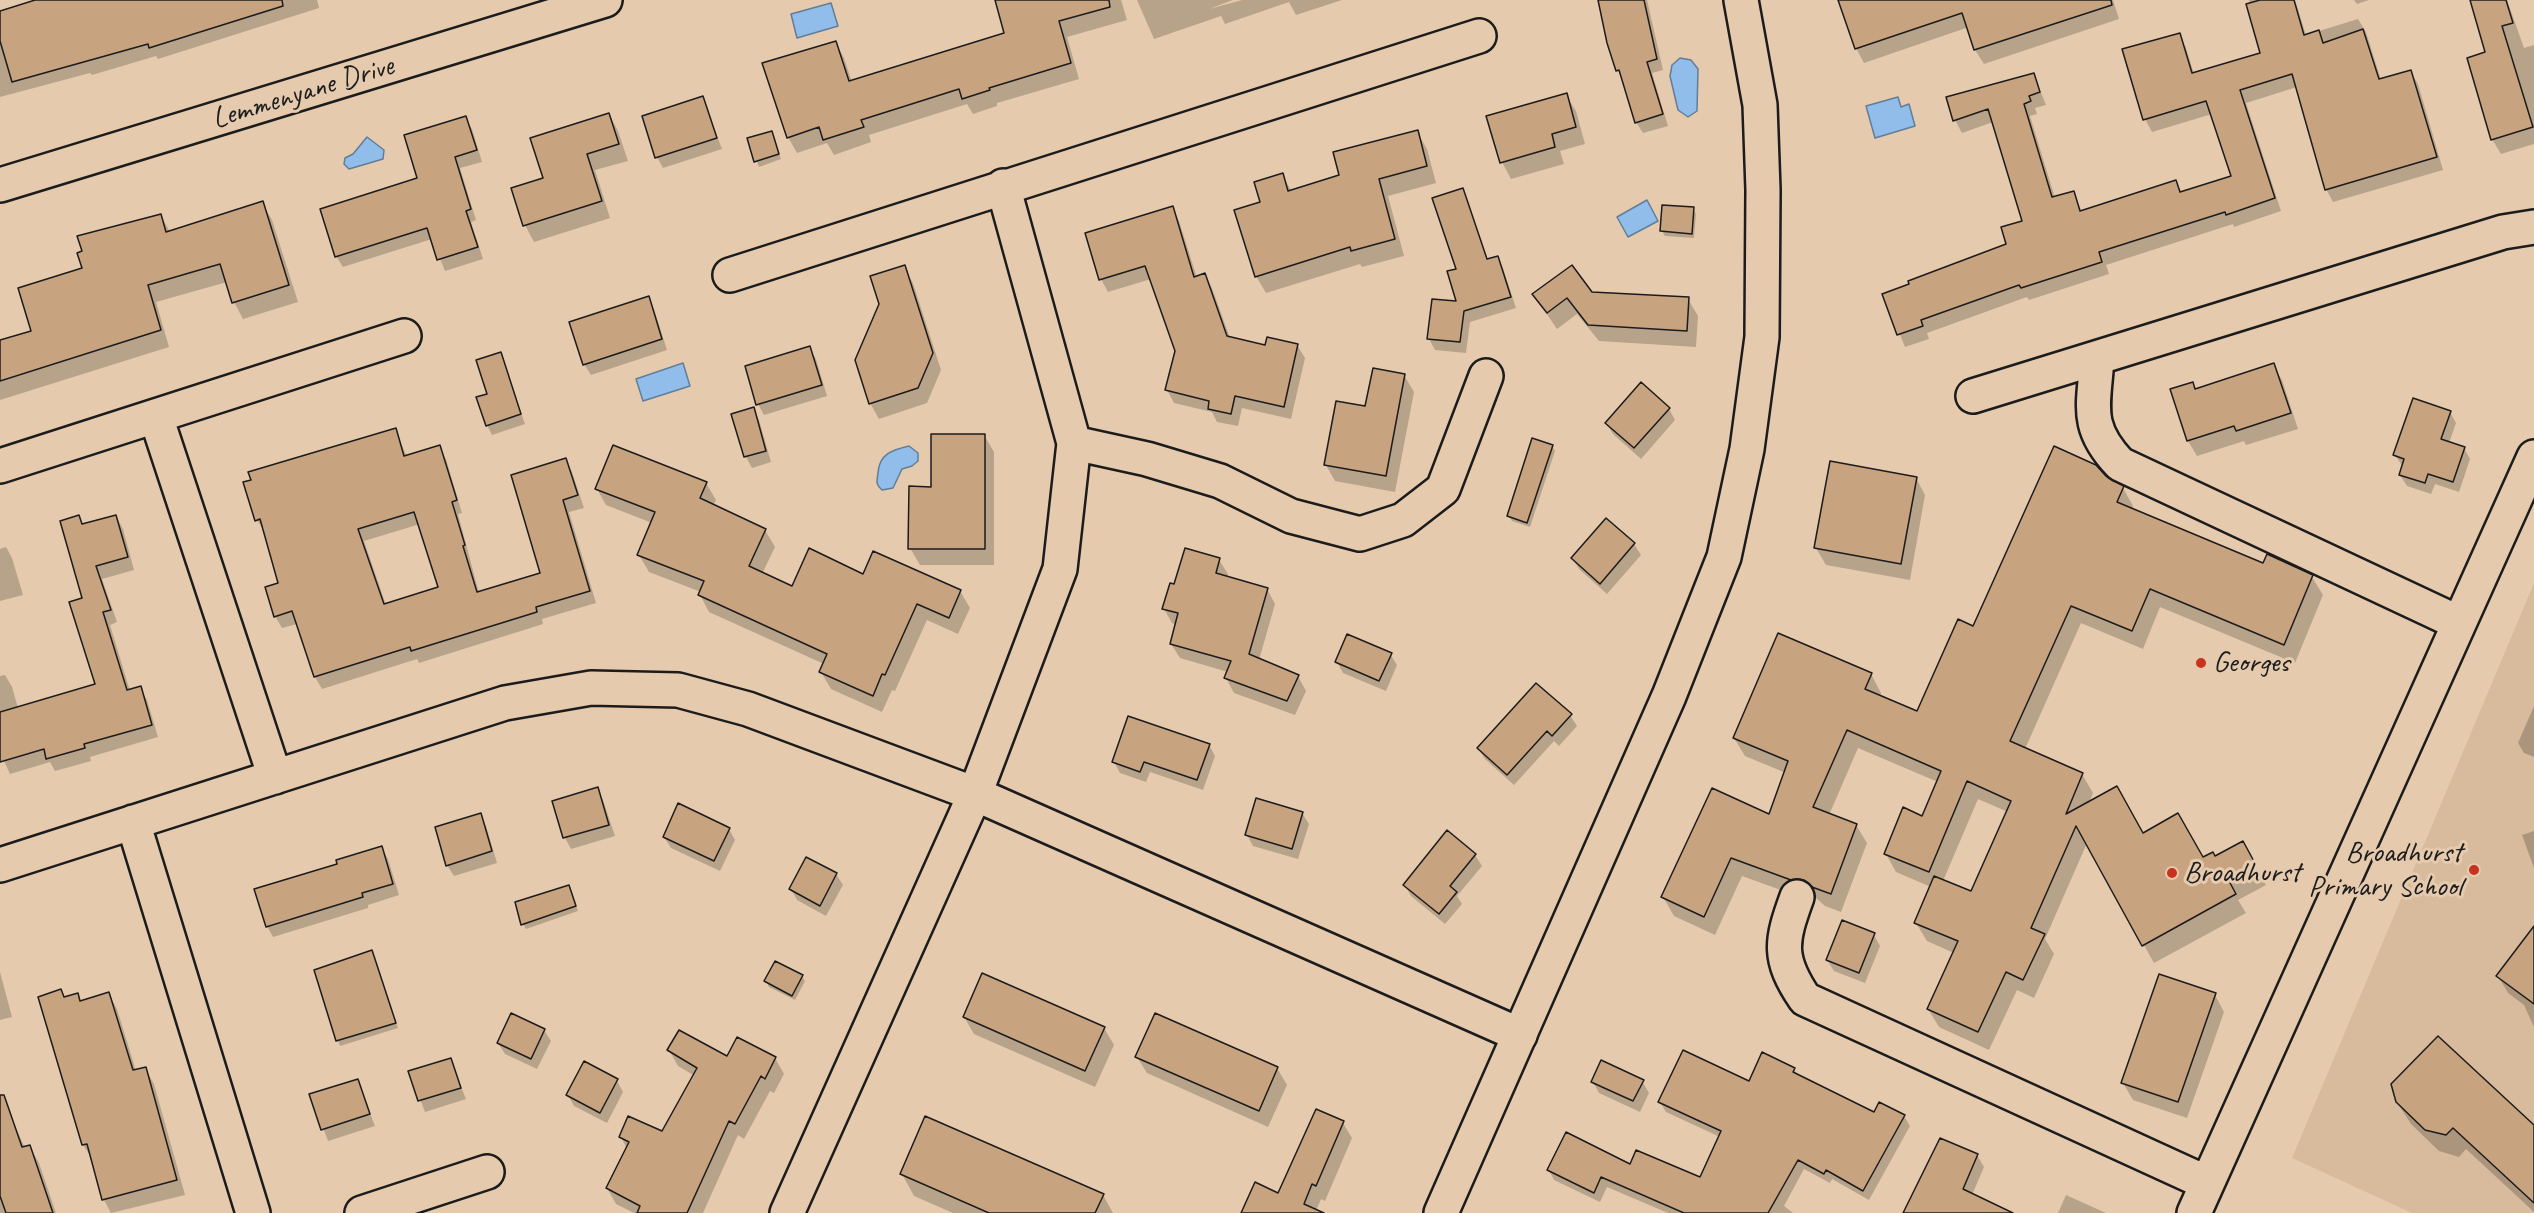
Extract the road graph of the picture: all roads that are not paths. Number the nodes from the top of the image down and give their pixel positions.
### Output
1 (605, 0) edge
2 (1741, 0) edge
3 (1479, 36) dead end
4 (0, 185) edge
5 (1003, 186) junction
6 (2534, 227) edge
7 (730, 275) dead end
8 (405, 336) dead end
9 (2097, 358) junction
10 (1486, 376) dead end
11 (1973, 396) dead end
12 (156, 417) junction
13 (1074, 443) junction
14 (2534, 457) edge
15 (0, 466) edge
16 (2459, 623) junction
17 (275, 777) junction
18 (975, 794) junction
19 (133, 822) junction
20 (0, 865) edge
21 (1797, 897) dead end
22 (1520, 1035) junction
23 (486, 1172) dead end
24 (2207, 1183) junction
25 (253, 1213) edge
26 (362, 1213) edge
27 (787, 1213) edge
28 (1441, 1213) edge
29 (2194, 1213) edge

1 - 4 street, Lemmenyane Drive
2 - 22 street
3 - 5 street
5 - 7 street
5 - 13 street
6 - 9 street
8 - 12 street
9 - 11 street
9 - 16 street
10 - 13 street
12 - 15 street
12 - 17 street
13 - 18 street
14 - 16 street
16 - 24 street
17 - 18 street
17 - 19 street
18 - 22 street
18 - 27 street
19 - 20 street
19 - 25 street
21 - 24 street
22 - 28 street
23 - 26 street
24 - 29 street

